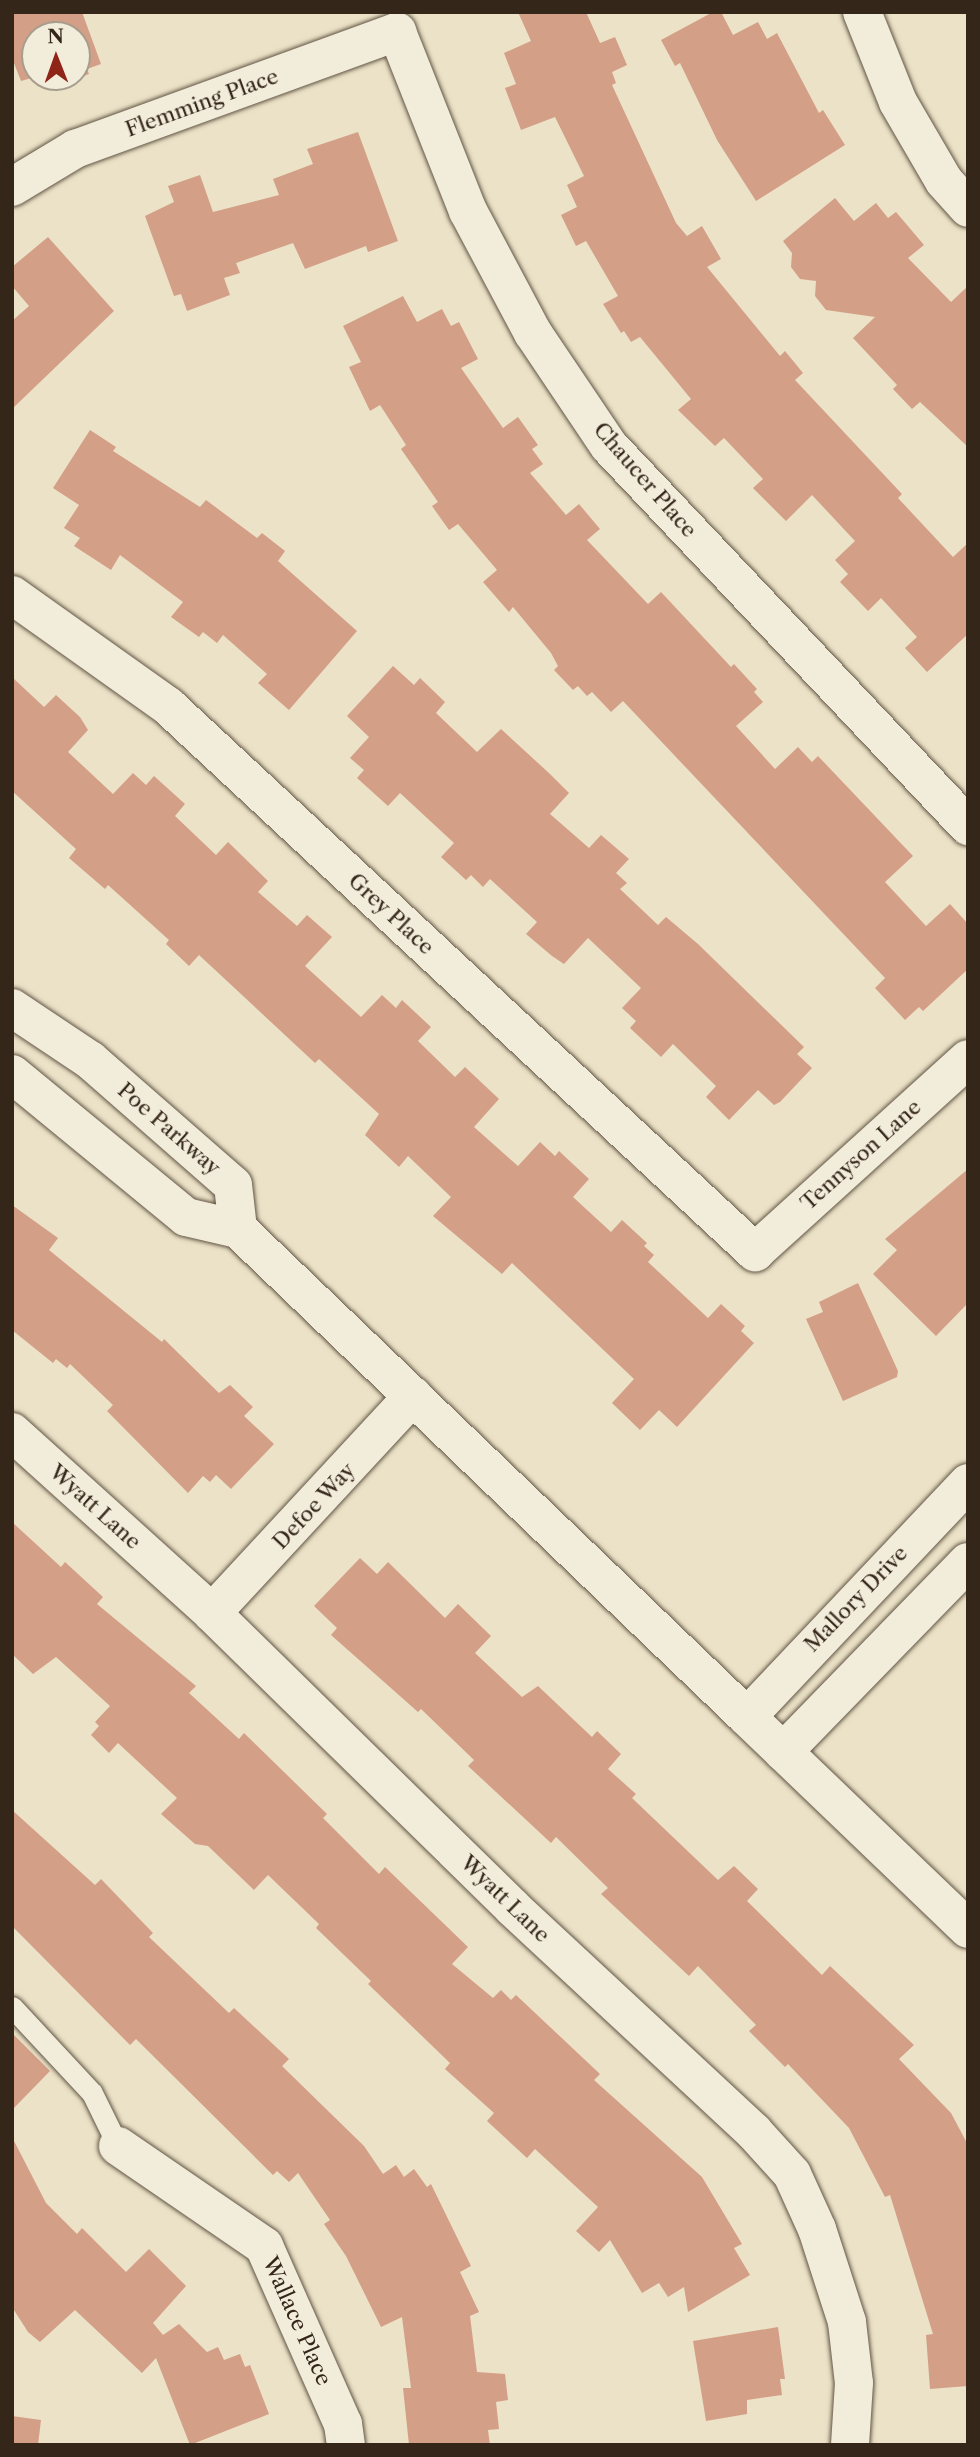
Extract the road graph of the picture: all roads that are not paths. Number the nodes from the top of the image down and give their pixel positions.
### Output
1 (862, 12) edge
2 (397, 32) joint
3 (12, 187) edge
4 (968, 208) edge
5 (12, 595) edge
6 (968, 826) edge
7 (12, 1008) edge
8 (968, 1059) edge
9 (12, 1074) edge
10 (238, 1229) junction
11 (755, 1252) joint
12 (412, 1396) junction
13 (12, 1432) edge
14 (968, 1483) edge
15 (968, 1562) edge
16 (212, 1613) junction
17 (747, 1717) junction
18 (783, 1752) junction
19 (968, 1929) edge
20 (12, 2007) edge
21 (118, 2146) joint
22 (346, 2445) edge
23 (850, 2445) edge

1 - 4 street
2 - 3 street, Flemming Place
2 - 6 street, Chaucer Place
5 - 11 street, Grey Place
7 - 10 street, Poe Parkway
8 - 11 street, Tennyson Lane
9 - 10 street
10 - 12 street
12 - 16 street, Defoe Way
12 - 17 street
13 - 16 street, Wyatt Lane
14 - 17 street, Mallory Drive
15 - 18 street
16 - 23 street, Wyatt Lane
17 - 18 street
18 - 19 street
20 - 21 lane
21 - 22 street, Wallace Place

